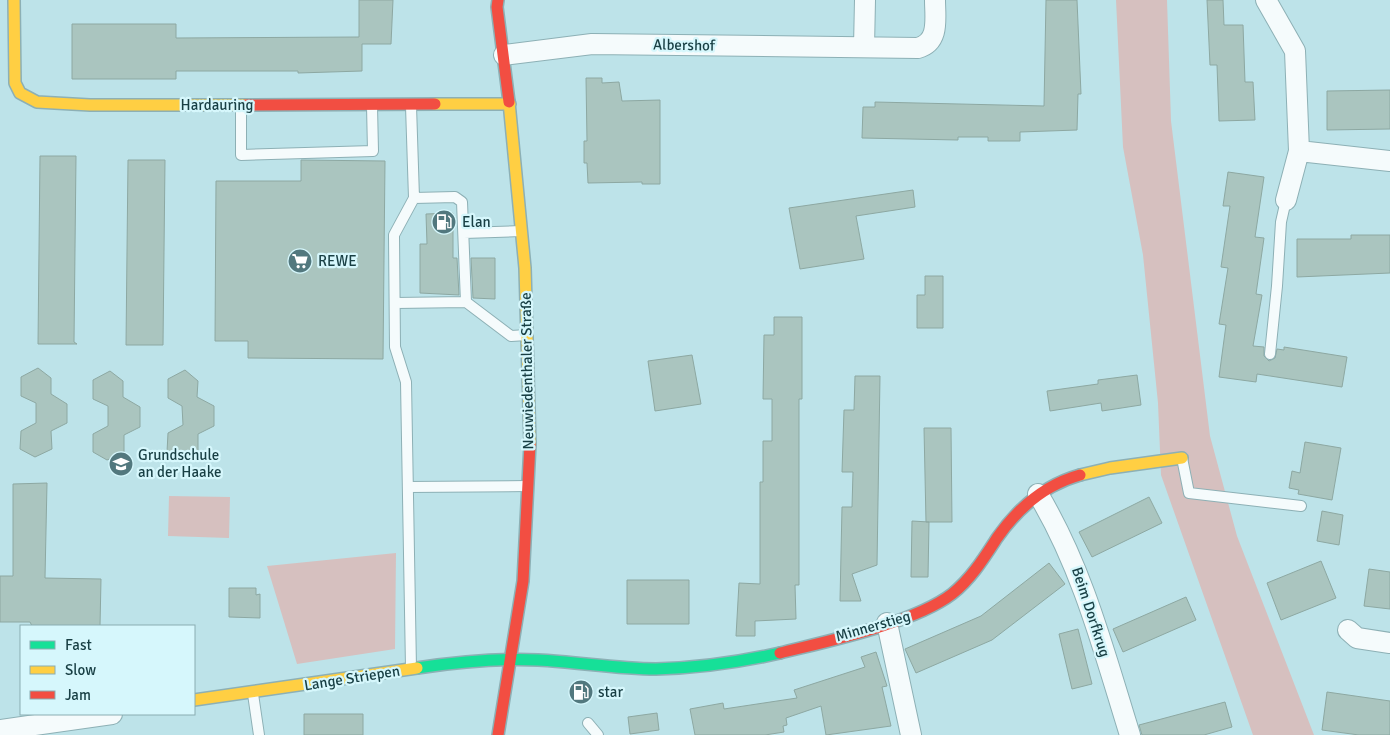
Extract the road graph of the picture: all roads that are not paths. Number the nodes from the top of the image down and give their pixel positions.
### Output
1 (14, 0) edge
2 (865, 0) edge
3 (936, 0) edge
4 (1266, 0) edge
5 (496, 2) edge
6 (864, 47) junction
7 (504, 55) junction
8 (510, 104) junction
9 (241, 105) junction
10 (372, 106) junction
11 (411, 106) junction
12 (1299, 151) junction
13 (1390, 161) edge
14 (414, 198) junction
15 (1286, 200) joint
16 (522, 231) junction
17 (464, 234) junction
18 (466, 302) junction
19 (396, 303) junction
20 (528, 335) junction
21 (1270, 354) dead end
22 (1182, 458) joint
23 (529, 486) junction
24 (408, 487) junction
25 (1038, 494) junction
26 (1301, 506) dead end
27 (887, 623) junction
28 (1348, 630) dead end
29 (1390, 643) edge
30 (510, 659) junction
31 (411, 668) junction
32 (252, 692) junction
33 (195, 700) edge
34 (108, 715) edge
35 (588, 723) dead end
36 (0, 730) edge
37 (46, 730) edge
38 (258, 735) edge
39 (498, 735) edge
40 (598, 735) edge
41 (911, 735) edge
42 (1130, 735) edge

1 - 9 street, Hardauring
2 - 6 street
3 - 6 street, Albershof
4 - 12 street
5 - 7 street, Neuwiedenthaler Straße
6 - 7 street, Albershof
7 - 8 street, Neuwiedenthaler Straße
8 - 11 street, Hardauring
8 - 16 street, Neuwiedenthaler Straße
9 - 10 street, Hardauring
9 - 10 lane
10 - 11 street, Hardauring
11 - 14 lane
12 - 13 street
12 - 15 street
14 - 17 lane
14 - 19 lane
15 - 21 lane
16 - 17 lane
16 - 20 street, Neuwiedenthaler Straße
17 - 18 lane
18 - 19 lane
18 - 20 lane
19 - 24 lane
20 - 23 street, Neuwiedenthaler Straße
22 - 25 street, Minnerstieg
22 - 26 lane
23 - 24 lane
23 - 30 street, Neuwiedenthaler Straße
24 - 31 lane
25 - 27 street, Minnerstieg
25 - 42 street, Beim Dorfkrug
27 - 30 street, Minnerstieg
27 - 41 street
28 - 29 street
30 - 31 street, Lange Striepen
30 - 39 street, Neuwiedenthaler Straße
31 - 32 street, Lange Striepen
32 - 33 street, Lange Striepen
32 - 38 lane
34 - 37 street
35 - 40 lane
36 - 37 street

